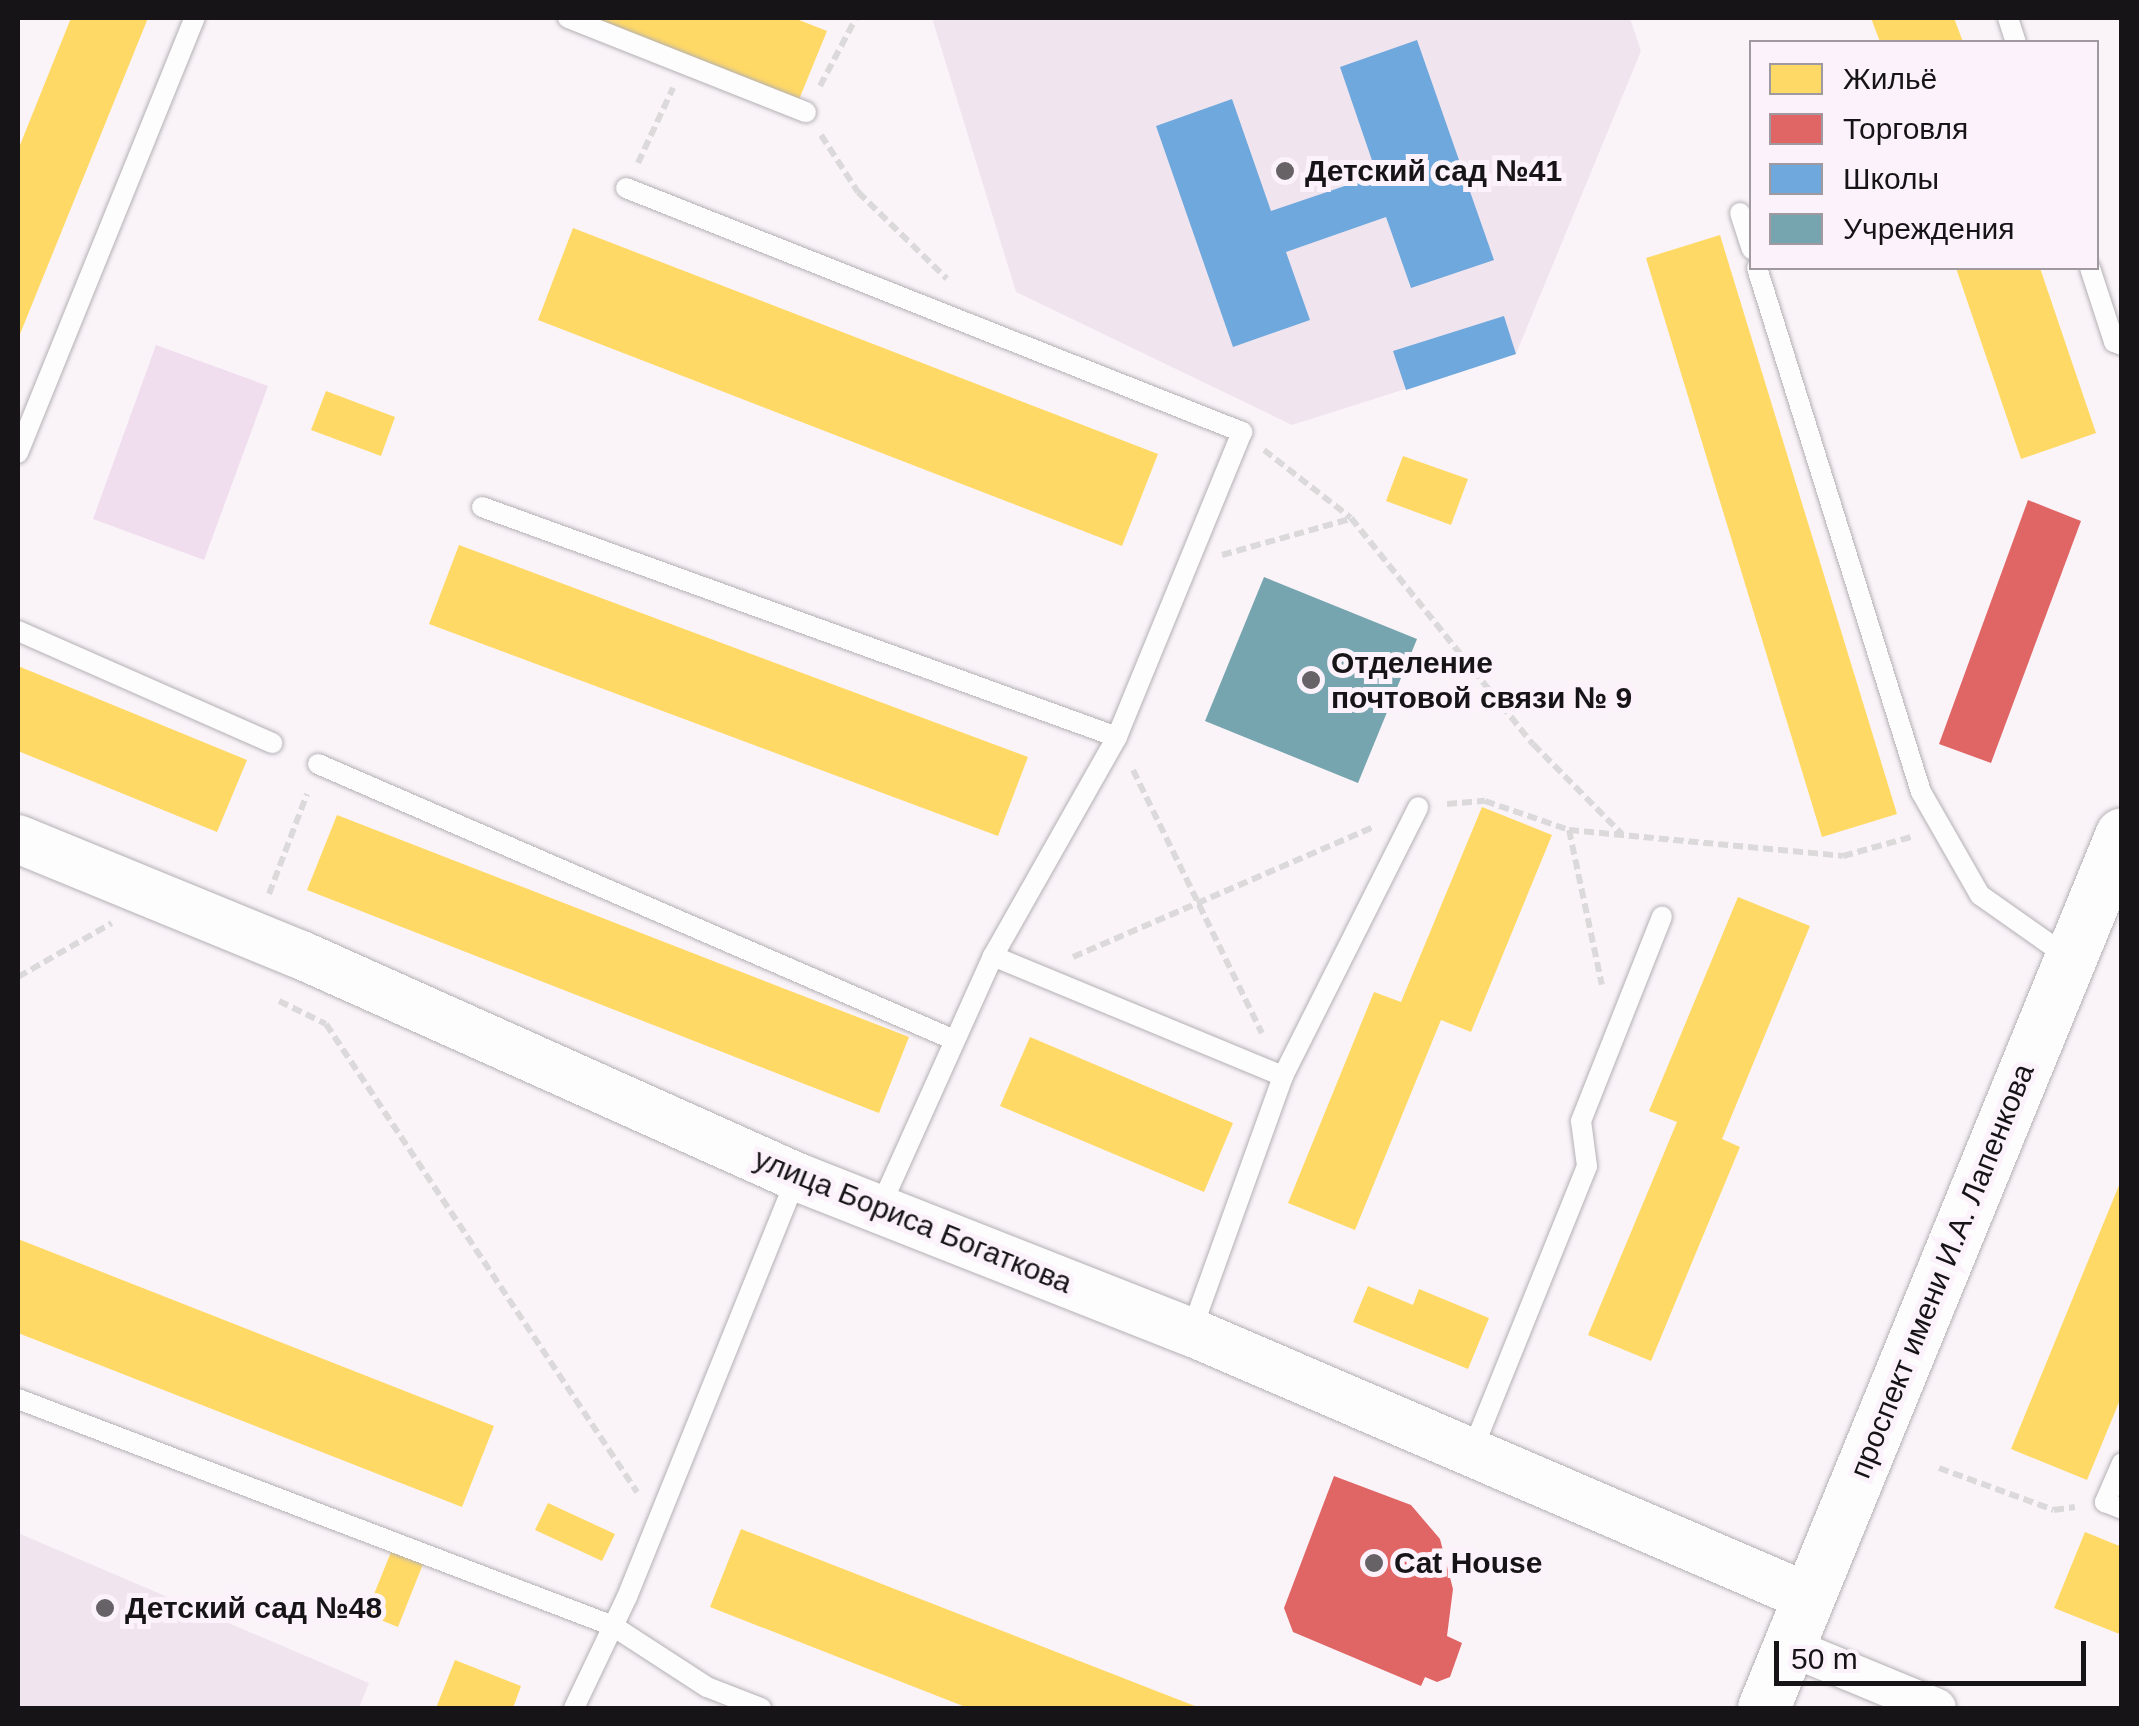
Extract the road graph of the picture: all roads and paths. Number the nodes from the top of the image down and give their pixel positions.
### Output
1 (195, 18) edge
2 (568, 18) edge
3 (856, 18) edge
4 (685, 64) junction
5 (806, 112) junction
6 (626, 188) joint
7 (1740, 214) dead end
8 (1749, 240) edge
9 (1758, 270) edge
10 (2091, 270) edge
11 (954, 286) dead end
12 (2122, 345) edge
13 (1242, 432) junction
14 (18, 453) edge
15 (482, 507) dead end
16 (1351, 518) junction
17 (1188, 565) junction
18 (18, 631) edge
19 (1117, 738) junction
20 (272, 743) dead end
21 (318, 764) joint
22 (1418, 808) junction
23 (1939, 829) junction
24 (1569, 830) junction
25 (2122, 834) edge
26 (1622, 835) junction
27 (18, 840) edge
28 (139, 889) junction
29 (267, 900) dead end
30 (1198, 902) junction
31 (2109, 906) edge
32 (1662, 916) dead end
33 (993, 956) junction
34 (2069, 958) junction
35 (1036, 973) junction
36 (18, 978) edge
37 (279, 1001) dead end
38 (952, 1039) junction
39 (1613, 1039) junction
40 (1284, 1076) junction
41 (797, 1177) junction
42 (880, 1208) junction
43 (1191, 1332) junction
44 (18, 1399) edge
45 (1472, 1451) junction
46 (2122, 1463) edge
47 (1939, 1468) dead end
48 (2113, 1505) edge
49 (658, 1522) junction
50 (1810, 1598) junction
51 (613, 1626) junction
52 (1790, 1647) junction
53 (574, 1708) edge
54 (761, 1708) edge
55 (1764, 1708) edge
56 (1937, 1708) edge

1 - 14 lane
2 - 4 lane
3 - 5 path
4 - 5 lane
4 - 6 path
5 - 11 path
6 - 13 lane
7 - 8 lane
9 - 23 lane
10 - 12 lane
13 - 16 path
13 - 17 lane
15 - 19 lane
16 - 17 path
16 - 26 path
17 - 19 lane
18 - 20 lane
19 - 30 path
19 - 33 lane
21 - 29 path
21 - 38 lane
22 - 24 path
22 - 30 path
22 - 40 lane
23 - 26 path
23 - 34 lane
24 - 26 path
24 - 39 path
25 - 31 main road, проспект имени И.А. Лапенкова
27 - 28 street, улица Бориса Богаткова
28 - 36 path
28 - 41 street, улица Бориса Богаткова
30 - 35 path
30 - 40 path
31 - 34 main road, проспект имени И.А. Лапенкова
32 - 39 lane
33 - 35 lane
33 - 38 lane
34 - 50 main road, проспект имени И.А. Лапенкова
35 - 40 lane
37 - 49 path
38 - 42 lane
39 - 45 lane
40 - 43 lane
41 - 42 street, улица Бориса Богаткова
41 - 49 lane
42 - 43 street, улица Бориса Богаткова
43 - 45 street, улица Бориса Богаткова
44 - 51 lane
45 - 50 street, улица Бориса Богаткова
46 - 48 lane
47 - 48 path
49 - 51 lane
50 - 52 main road, проспект имени И.А. Лапенкова
51 - 53 lane
51 - 54 lane
52 - 55 main road, проспект имени И.А. Лапенкова
52 - 56 street

